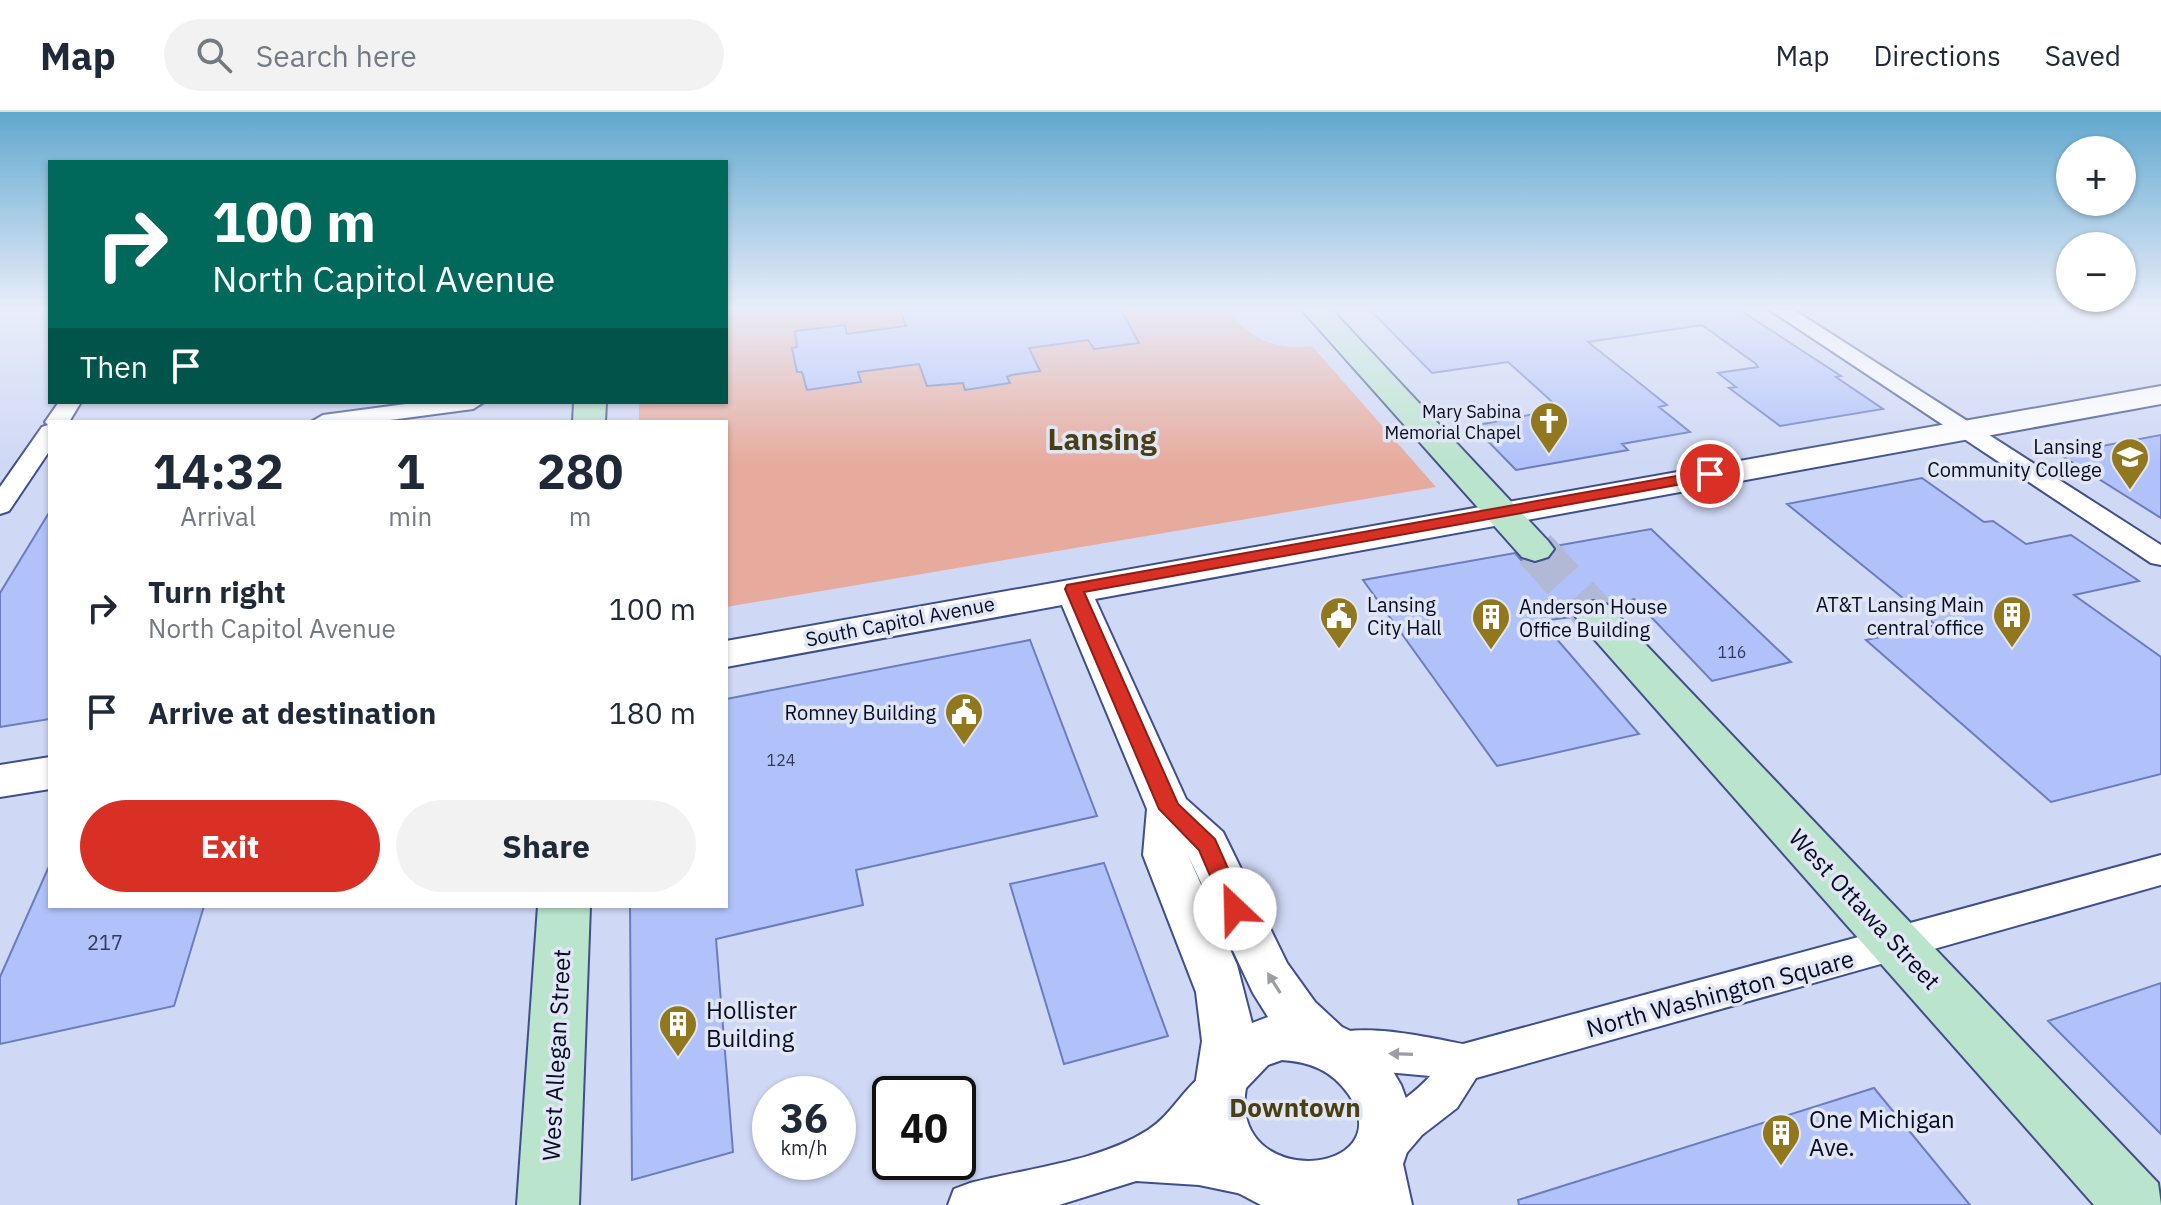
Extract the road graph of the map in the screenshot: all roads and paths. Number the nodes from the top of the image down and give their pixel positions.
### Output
1 (1363, 361) edge
2 (1858, 361) edge
3 (2161, 395) edge
4 (458, 404) edge
5 (338, 420) edge
6 (1966, 431) junction
7 (48, 438) edge
8 (40, 460) edge
9 (0, 465) edge
10 (0, 506) edge
11 (1501, 512) junction
12 (1535, 549) tunnel mouth
13 (2161, 557) edge
14 (1073, 589) junction
15 (1594, 614) tunnel mouth
16 (728, 654) edge
17 (48, 773) edge
18 (0, 781) edge
19 (1169, 809) junction
20 (2161, 870) edge
21 (564, 908) edge
22 (1898, 944) junction
23 (1330, 1046) junction
24 (1463, 1063) junction
25 (1220, 1081) junction
26 (1134, 1159) junction
27 (1380, 1173) edge
28 (1278, 1191) edge
29 (548, 1205) edge
30 (970, 1205) edge
31 (2136, 1205) edge

1 - 11 main road
2 - 6 street
3 - 6 street, South Capitol Avenue
4 - 5 street
6 - 11 street, South Capitol Avenue
6 - 13 street
7 - 8 street
8 - 9 street
8 - 10 street
11 - 12 main road
11 - 14 street, South Capitol Avenue
14 - 16 street, South Capitol Avenue
14 - 19 street
15 - 22 main road, West Ottawa Street
17 - 18 street
23 -> 19 street
19 - 25 street
20 - 22 street, North Washington Square
21 - 29 main road, West Allegan Street
22 - 24 street, North Washington Square
22 - 31 main road, West Ottawa Street
24 -> 23 street
23 - 25 street
23 - 27 street
24 - 27 street
25 - 26 street
25 - 28 street
26 - 28 street
26 - 30 street
27 - 28 street

